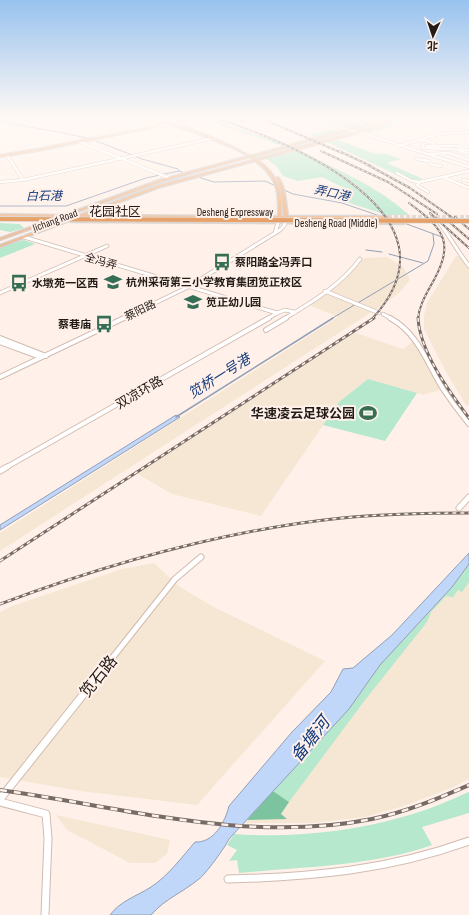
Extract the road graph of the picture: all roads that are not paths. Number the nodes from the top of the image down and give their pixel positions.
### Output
1 (9, 159) edge
2 (117, 159) edge
3 (122, 159) edge
4 (252, 159) edge
5 (253, 159) edge
6 (256, 159) edge
7 (256, 159) edge
8 (416, 159) dead end
9 (437, 159) edge
10 (442, 159) edge
11 (429, 161) junction
12 (441, 166) dead end
13 (469, 167) edge
14 (469, 171) edge
15 (397, 173) dead end
16 (194, 174) junction
17 (185, 176) junction
18 (443, 177) junction
19 (168, 178) junction
20 (23, 180) junction
21 (179, 180) junction
22 (463, 180) dead end
23 (469, 181) edge
24 (0, 182) edge
25 (420, 182) junction
26 (469, 188) edge
27 (428, 192) dead end
28 (281, 193) junction
29 (117, 197) junction
30 (110, 205) junction
31 (103, 206) junction
32 (93, 211) junction
33 (66, 216) junction
34 (75, 216) junction
35 (82, 216) junction
36 (99, 216) junction
37 (279, 217) junction
38 (286, 217) junction
39 (385, 217) tunnel mouth
40 (0, 218) edge
41 (469, 220) edge
42 (48, 221) junction
43 (52, 221) junction
44 (59, 221) junction
45 (67, 221) junction
46 (439, 222) dead end
47 (278, 223) junction
48 (286, 223) junction
49 (402, 223) dead end
50 (275, 233) junction
51 (24, 238) junction
52 (0, 240) edge
53 (0, 245) edge
54 (107, 246) dead end
55 (86, 256) junction
56 (360, 259) dead end
57 (469, 266) edge
58 (188, 287) junction
59 (325, 291) junction
60 (0, 293) edge
61 (294, 312) junction
62 (277, 313) junction
63 (266, 330) dead end
64 (0, 338) edge
65 (0, 342) edge
66 (46, 356) junction
67 (40, 357) junction
68 (0, 377) edge
69 (469, 424) edge
70 (0, 472) edge
71 (469, 497) edge
72 (459, 508) dead end
73 (201, 557) dead end
74 (0, 800) edge
75 (469, 842) edge
76 (228, 879) dead end
77 (45, 915) edge

1 - 20 street
2 - 20 street
3 - 19 street
4 - 16 main road
5 - 16 main road
6 - 28 main road
7 - 28 main road
8 - 11 street
9 - 11 street
10 - 13 street
11 - 12 street
14 - 18 street
15 - 25 street
16 - 17 main road
16 - 17 main road
17 - 19 main road
17 - 21 main road
17 - 29 main road
18 - 25 street
18 - 26 street
19 - 29 main road
20 - 24 street
21 - 30 main road
21 - 31 main road
22 - 23 street
25 - 27 street
28 - 37 main road
28 - 38 main road
29 - 33 main road
30 - 31 main road
30 - 32 main road
31 - 34 main road
32 - 35 main road
32 - 36 main road
33 - 34 main road, Desheng Road (Middle)
33 - 40 main road, Desheng Road (Middle)
33 - 42 main road
33 - 43 main road, Jichang Road
34 - 35 main road, Desheng Road (Middle)
34 - 44 main road
35 - 36 main road, Desheng Road (Middle)
35 - 45 main road
36 - 37 main road, Desheng Road (Middle)
37 - 38 main road, Desheng Road (Middle)
37 - 47 main road
38 - 39 main road, Desheng Road (Middle)
38 - 48 street
40 - 41 highway, Desheng Expressway, bridge
40 - 42 main road, Desheng Road (Middle)
42 - 43 main road, Desheng Road (Middle)
42 - 52 main road
43 - 44 main road, Desheng Road (Middle)
43 - 52 main road, Jichang Road
44 - 45 main road, Desheng Road (Middle)
44 - 53 main road
45 - 47 main road, Desheng Road (Middle)
45 - 51 main road
46 - 57 street
47 - 48 main road, Desheng Road (Middle)
47 - 50 street
48 - 49 main road, Desheng Road (Middle)
48 - 50 street, 蔡阳路
50 - 58 street, 蔡阳路
51 - 53 main road
51 - 55 street, 全冯弄
54 - 55 street
55 - 58 street, 全冯弄
55 - 60 street
56 - 59 street
58 - 62 street, 全冯弄
58 - 66 street, 蔡阳路
59 - 61 street
59 - 69 street
61 - 62 street, 全冯弄
61 - 63 street
62 - 70 street, 双凉环路
64 - 66 street
65 - 67 street
66 - 67 street, 蔡阳路
67 - 68 street, 蔡阳路
71 - 72 street
73 - 74 street, 笕石路
74 - 77 street
75 - 76 street

